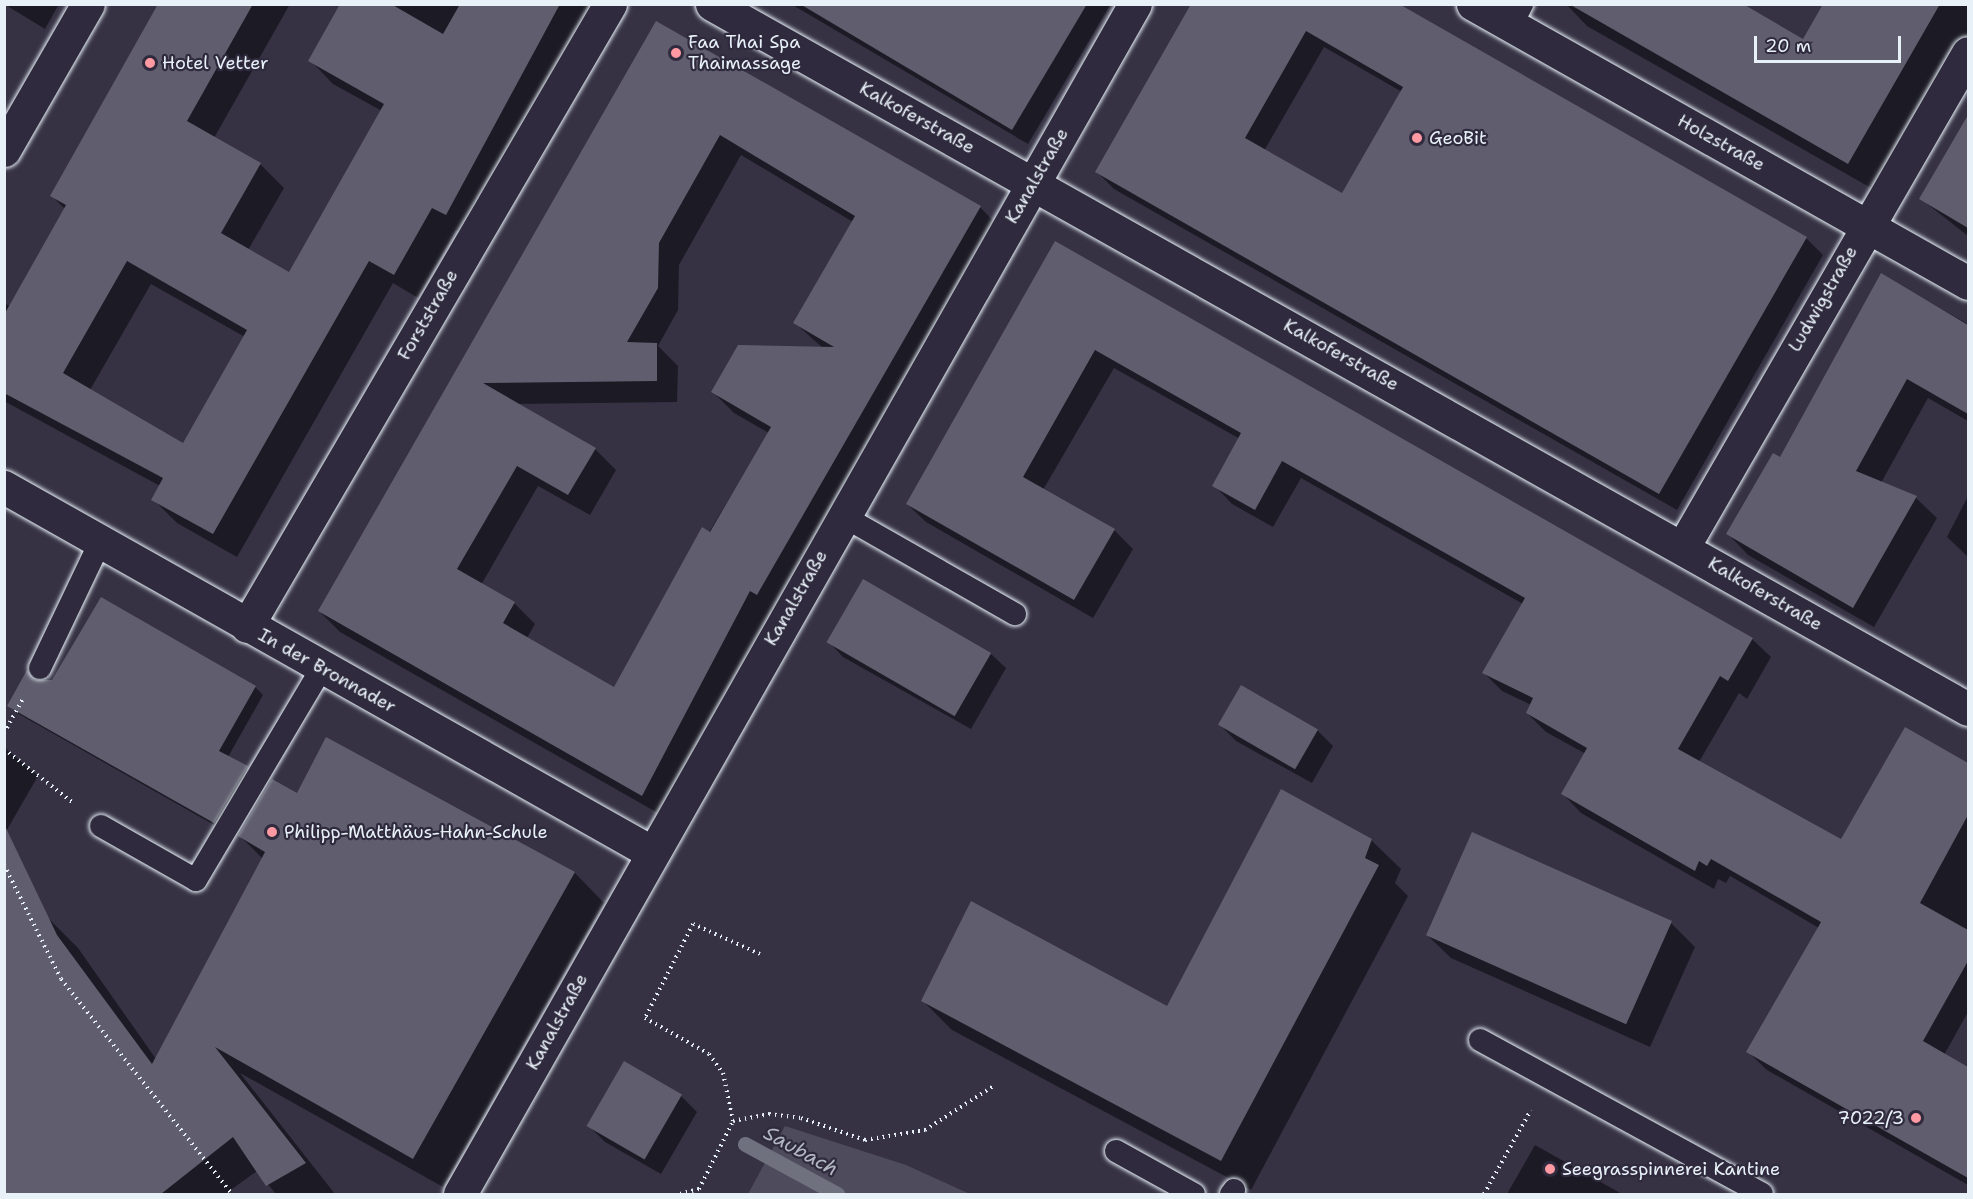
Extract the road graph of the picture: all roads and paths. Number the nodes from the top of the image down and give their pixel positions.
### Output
1 (88, 4) edge
2 (610, 4) edge
3 (712, 4) edge
4 (1135, 4) edge
5 (1473, 4) edge
6 (1517, 15) edge
7 (1968, 53) edge
8 (4, 150) edge
9 (1033, 182) junction
10 (1866, 224) junction
11 (1968, 283) edge
12 (4, 487) edge
13 (843, 516) junction
14 (101, 540) junction
15 (1683, 547) junction
16 (1015, 614) dead end
17 (247, 626) junction
18 (40, 668) dead end
19 (322, 668) junction
20 (1968, 709) edge
21 (4, 749) edge
22 (101, 826) joint
23 (651, 852) junction
24 (4, 865) edge
25 (760, 954) dead end
26 (1480, 1040) dead end
27 (1549, 1078) junction
28 (995, 1085) dead end
29 (733, 1121) junction
30 (1116, 1151) dead end
31 (232, 1194) edge
32 (460, 1194) edge
33 (680, 1194) edge
34 (1194, 1194) edge
35 (1484, 1194) edge
36 (1762, 1194) edge

1 - 8 street
2 - 17 street, Forststraße
3 - 9 street, Kalkoferstraße
4 - 9 street, Kanalstraße
5 - 6 street, Holzstraße
6 - 10 street, Holzstraße
7 - 10 street, Ludwigstraße
9 - 13 street, Kanalstraße
9 - 15 street, Kalkoferstraße
10 - 11 street, Holzstraße
10 - 15 street, Ludwigstraße
12 - 14 street, In der Bronnader
13 - 16 lane
13 - 23 street, Kanalstraße
14 - 17 street, In der Bronnader
14 - 18 lane
15 - 20 street, Kalkoferstraße
17 - 19 street, In der Bronnader
19 - 22 lane
19 - 23 street, In der Bronnader
21 - 22 path
23 - 32 street, Kanalstraße
24 - 31 path
25 - 29 path
26 - 27 lane
27 - 35 path
27 - 36 lane
28 - 29 path
29 - 33 path
30 - 34 lane

